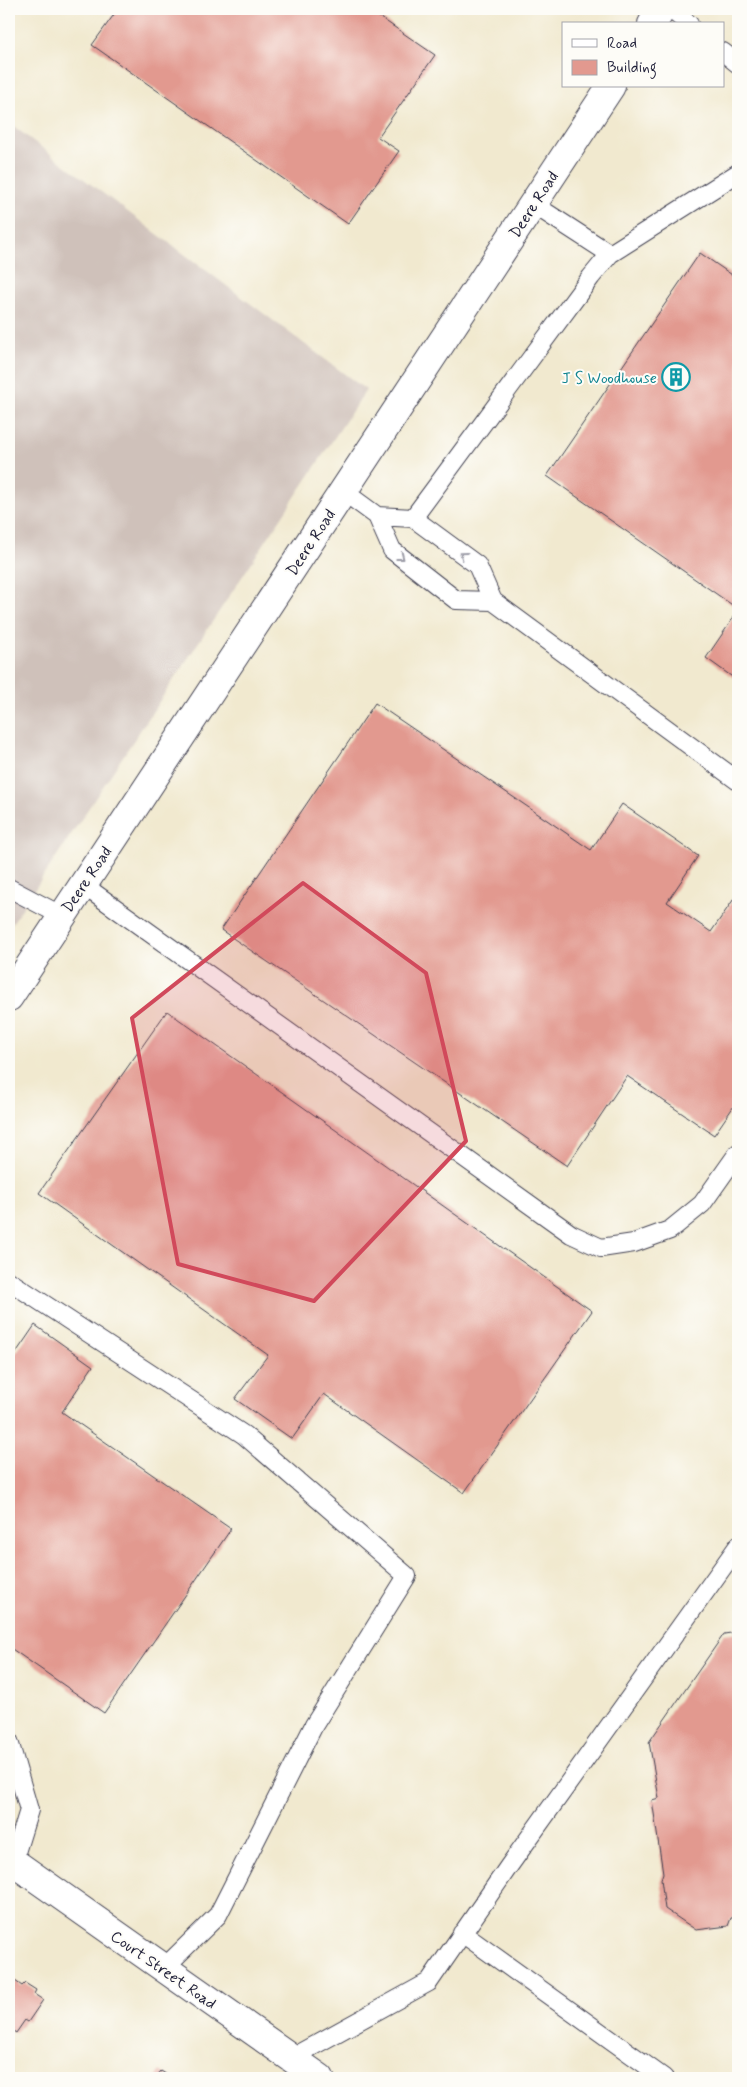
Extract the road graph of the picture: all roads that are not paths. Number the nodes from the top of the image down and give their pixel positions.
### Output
1 (662, 9) edge
2 (670, 9) edge
3 (653, 22) edge
4 (686, 22) edge
5 (724, 53) edge
6 (738, 64) edge
7 (610, 88) edge
8 (738, 173) edge
9 (533, 204) junction
10 (610, 254) junction
11 (343, 491) junction
12 (377, 516) junction
13 (413, 518) junction
14 (493, 601) junction
15 (738, 781) edge
16 (83, 885) junction
17 (9, 888) edge
18 (62, 916) junction
19 (9, 997) edge
20 (738, 1152) edge
21 (9, 1281) edge
22 (738, 1546) edge
23 (9, 1740) edge
24 (11, 1861) edge
25 (462, 1933) junction
26 (163, 1969) junction
27 (291, 2058) junction
28 (320, 2078) edge
29 (664, 2078) edge

1 - 3 street
2 - 4 lane
5 - 6 lane
7 - 9 street, Deere Road
8 - 10 lane
9 - 10 lane
9 - 11 street, Deere Road
10 - 13 lane
11 - 12 lane
11 - 16 street, Deere Road
12 - 13 lane
12 -> 14 lane
14 -> 13 lane
14 - 15 lane
16 - 18 street, Deere Road
16 - 20 lane
17 - 18 lane
18 - 19 street, Deere Road
21 - 26 lane
22 - 25 lane
23 - 24 lane
24 - 26 street, Court Street Road
25 - 27 lane
25 - 29 lane
26 - 27 street, Court Street Road
27 - 28 street, Court Street Road

